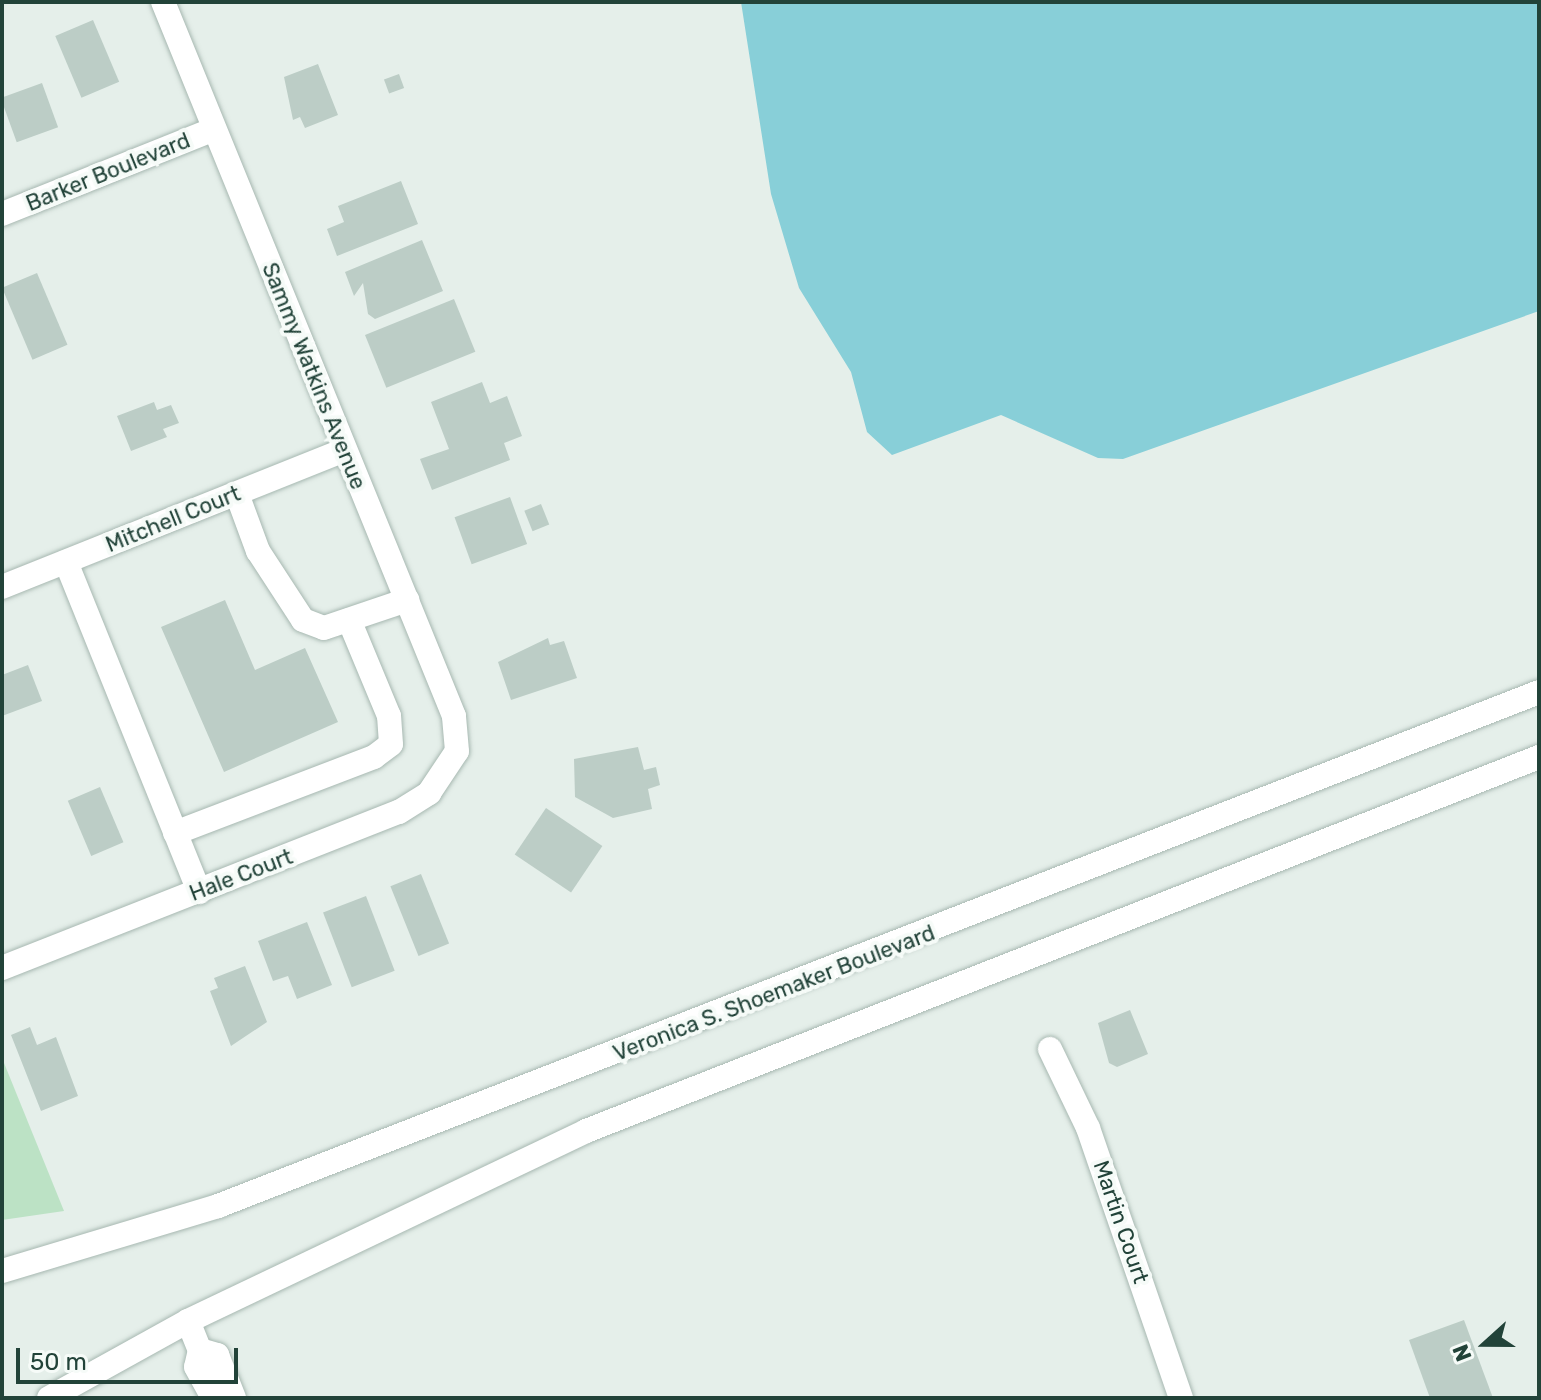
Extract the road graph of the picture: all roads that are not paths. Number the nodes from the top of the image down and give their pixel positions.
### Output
1 (163, 2) edge
2 (214, 129) junction
3 (2, 214) edge
4 (344, 450) junction
5 (237, 494) junction
6 (66, 562) junction
7 (2, 587) edge
8 (407, 600) junction
9 (349, 620) junction
10 (1539, 692) edge
11 (457, 751) joint
12 (1539, 757) edge
13 (175, 833) junction
14 (199, 892) junction
15 (2, 968) edge
16 (1050, 1049) dead end
17 (2, 1271) edge
18 (188, 1321) junction
19 (200, 1350) junction
20 (49, 1398) edge
21 (213, 1398) edge
22 (234, 1398) edge
23 (1181, 1398) edge

1 - 2 street, Sammy Watkins Avenue
2 - 3 street, Barker Boulevard
2 - 4 street, Sammy Watkins Avenue
4 - 5 street, Mitchell Court
4 - 8 street, Sammy Watkins Avenue
5 - 6 street, Mitchell Court
5 - 9 street
6 - 7 street, Mitchell Court
6 - 13 street
8 - 9 street
8 - 11 street, Sammy Watkins Avenue
9 - 13 street
10 - 17 street, Veronica S. Shoemaker Boulevard
11 - 14 street, Hale Court
12 - 18 street
13 - 14 street
14 - 15 street, Hale Court
16 - 23 street, Martin Court
18 - 19 street
18 - 20 street
19 - 21 street
19 - 22 street

